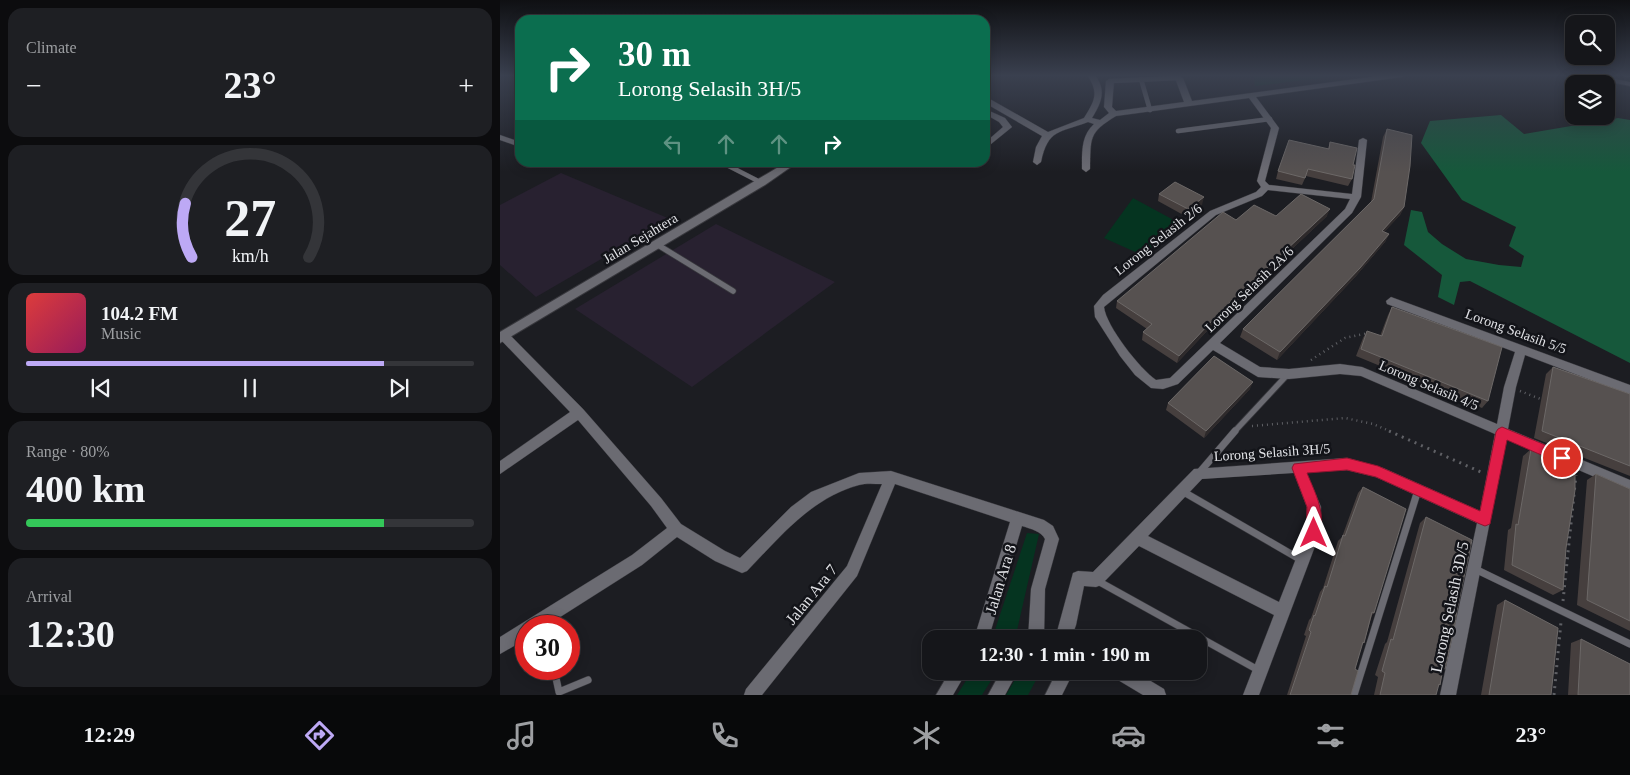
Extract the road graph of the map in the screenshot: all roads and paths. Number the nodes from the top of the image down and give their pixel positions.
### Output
1 (998, 107) edge
2 (1095, 107) edge
3 (1108, 107) edge
4 (1167, 107) edge
5 (1261, 107) edge
6 (1150, 110) joint
7 (990, 114) edge
8 (1114, 114) junction
9 (1270, 119) junction
10 (1087, 120) junction
11 (1100, 122) junction
12 (1178, 131) dead end
13 (1047, 135) junction
14 (500, 137) edge
15 (1363, 140) dead end
16 (991, 142) dead end
17 (515, 143) edge
18 (1037, 162) dead end
19 (731, 167) edge
20 (786, 167) edge
21 (1086, 170) dead end
22 (762, 183) junction
23 (1266, 187) junction
24 (1356, 196) junction
25 (658, 245) junction
26 (733, 290) dead end
27 (1391, 301) dead end
28 (1370, 333) edge
29 (502, 337) edge
30 (1212, 344) junction
31 (1521, 349) junction
32 (1289, 374) junction
33 (1151, 383) joint
34 (1510, 387) junction
35 (1630, 390) edge
36 (1547, 402) edge
37 (579, 413) junction
38 (1239, 427) junction
39 (1502, 432) junction
40 (1577, 464) junction
41 (500, 468) edge
42 (1298, 468) junction
43 (1199, 473) junction
44 (891, 477) junction
45 (1494, 478) junction
46 (1630, 486) edge
47 (1418, 490) junction
48 (1182, 491) junction
49 (1018, 518) junction
50 (1485, 520) junction
51 (676, 529) junction
52 (1138, 538) junction
53 (1303, 561) junction
54 (1475, 569) junction
55 (1096, 580) junction
56 (1562, 611) junction
57 (1283, 612) junction
58 (554, 615) edge
59 (985, 630) edge
60 (1036, 630) edge
61 (1066, 630) edge
62 (515, 637) edge
63 (1630, 644) edge
64 (500, 646) edge
65 (1260, 670) junction
66 (556, 680) edge
67 (588, 680) dead end
68 (953, 680) edge
69 (1005, 680) edge
70 (1061, 680) edge
71 (1134, 680) edge
72 (752, 695) edge
73 (944, 695) edge
74 (996, 695) edge
75 (1053, 695) edge
76 (1158, 695) edge
77 (1251, 695) edge
78 (1354, 695) edge
79 (1448, 695) edge
80 (1554, 695) edge

1 - 13 street
2 - 10 street
3 - 8 street
4 - 6 street
5 - 9 street
6 - 8 street
7 - 16 street
8 - 11 street
9 - 12 lane
9 - 23 street
10 - 11 street
10 - 13 street
11 - 21 street
13 - 18 street
14 - 17 street
15 - 24 street
19 - 22 lane
20 - 22 main road, Jalan Sejahtera
22 - 25 main road, Jalan Sejahtera
23 - 24 street
23 - 33 street, Lorong Selasih 2/6
24 - 30 street, Lorong Selasih 2A/6
25 - 26 lane
25 - 29 main road, Jalan Sejahtera
27 - 31 street, Lorong Selasih 5/5
28 - 32 path
29 - 37 street
30 - 32 street, Lorong Selasih 4/5
30 - 33 street, Lorong Selasih 2A/6
31 - 34 street, Lorong Selasih 3D/5
31 - 35 street, Lorong Selasih 5/5
32 - 38 lane
32 - 39 street, Lorong Selasih 4/5
34 - 36 path
34 - 39 street, Lorong Selasih 3D/5
37 - 41 street
37 - 51 street
38 - 43 lane
38 - 45 path
39 - 40 street, Lorong Selasih 4/5
39 - 45 street, Lorong Selasih 3D/5
40 - 46 street, Lorong Selasih 4/5
40 - 56 path
42 - 43 street, Lorong Selasih 3H/5
42 - 47 street, Lorong Selasih 3H/5
42 - 53 street
43 - 48 street
44 - 49 street
44 - 51 street
44 - 72 street, Jalan Ara 7
45 - 50 street, Lorong Selasih 3D/5
47 - 50 street, Lorong Selasih 3H/5
47 - 78 lane
48 - 52 street
48 - 53 lane
49 - 59 street, Jalan Ara 8
49 - 60 street
50 - 54 street, Lorong Selasih 3D/5
51 - 58 street
52 - 55 street
52 - 57 street
53 - 57 street
54 - 56 lane
54 - 79 street, Lorong Selasih 3D/5
55 - 61 street
55 - 65 lane
56 - 63 lane
56 - 80 path
57 - 65 street
62 - 64 street
65 - 77 street
66 - 67 lane
68 - 73 street
69 - 74 street
70 - 75 street
71 - 76 street

